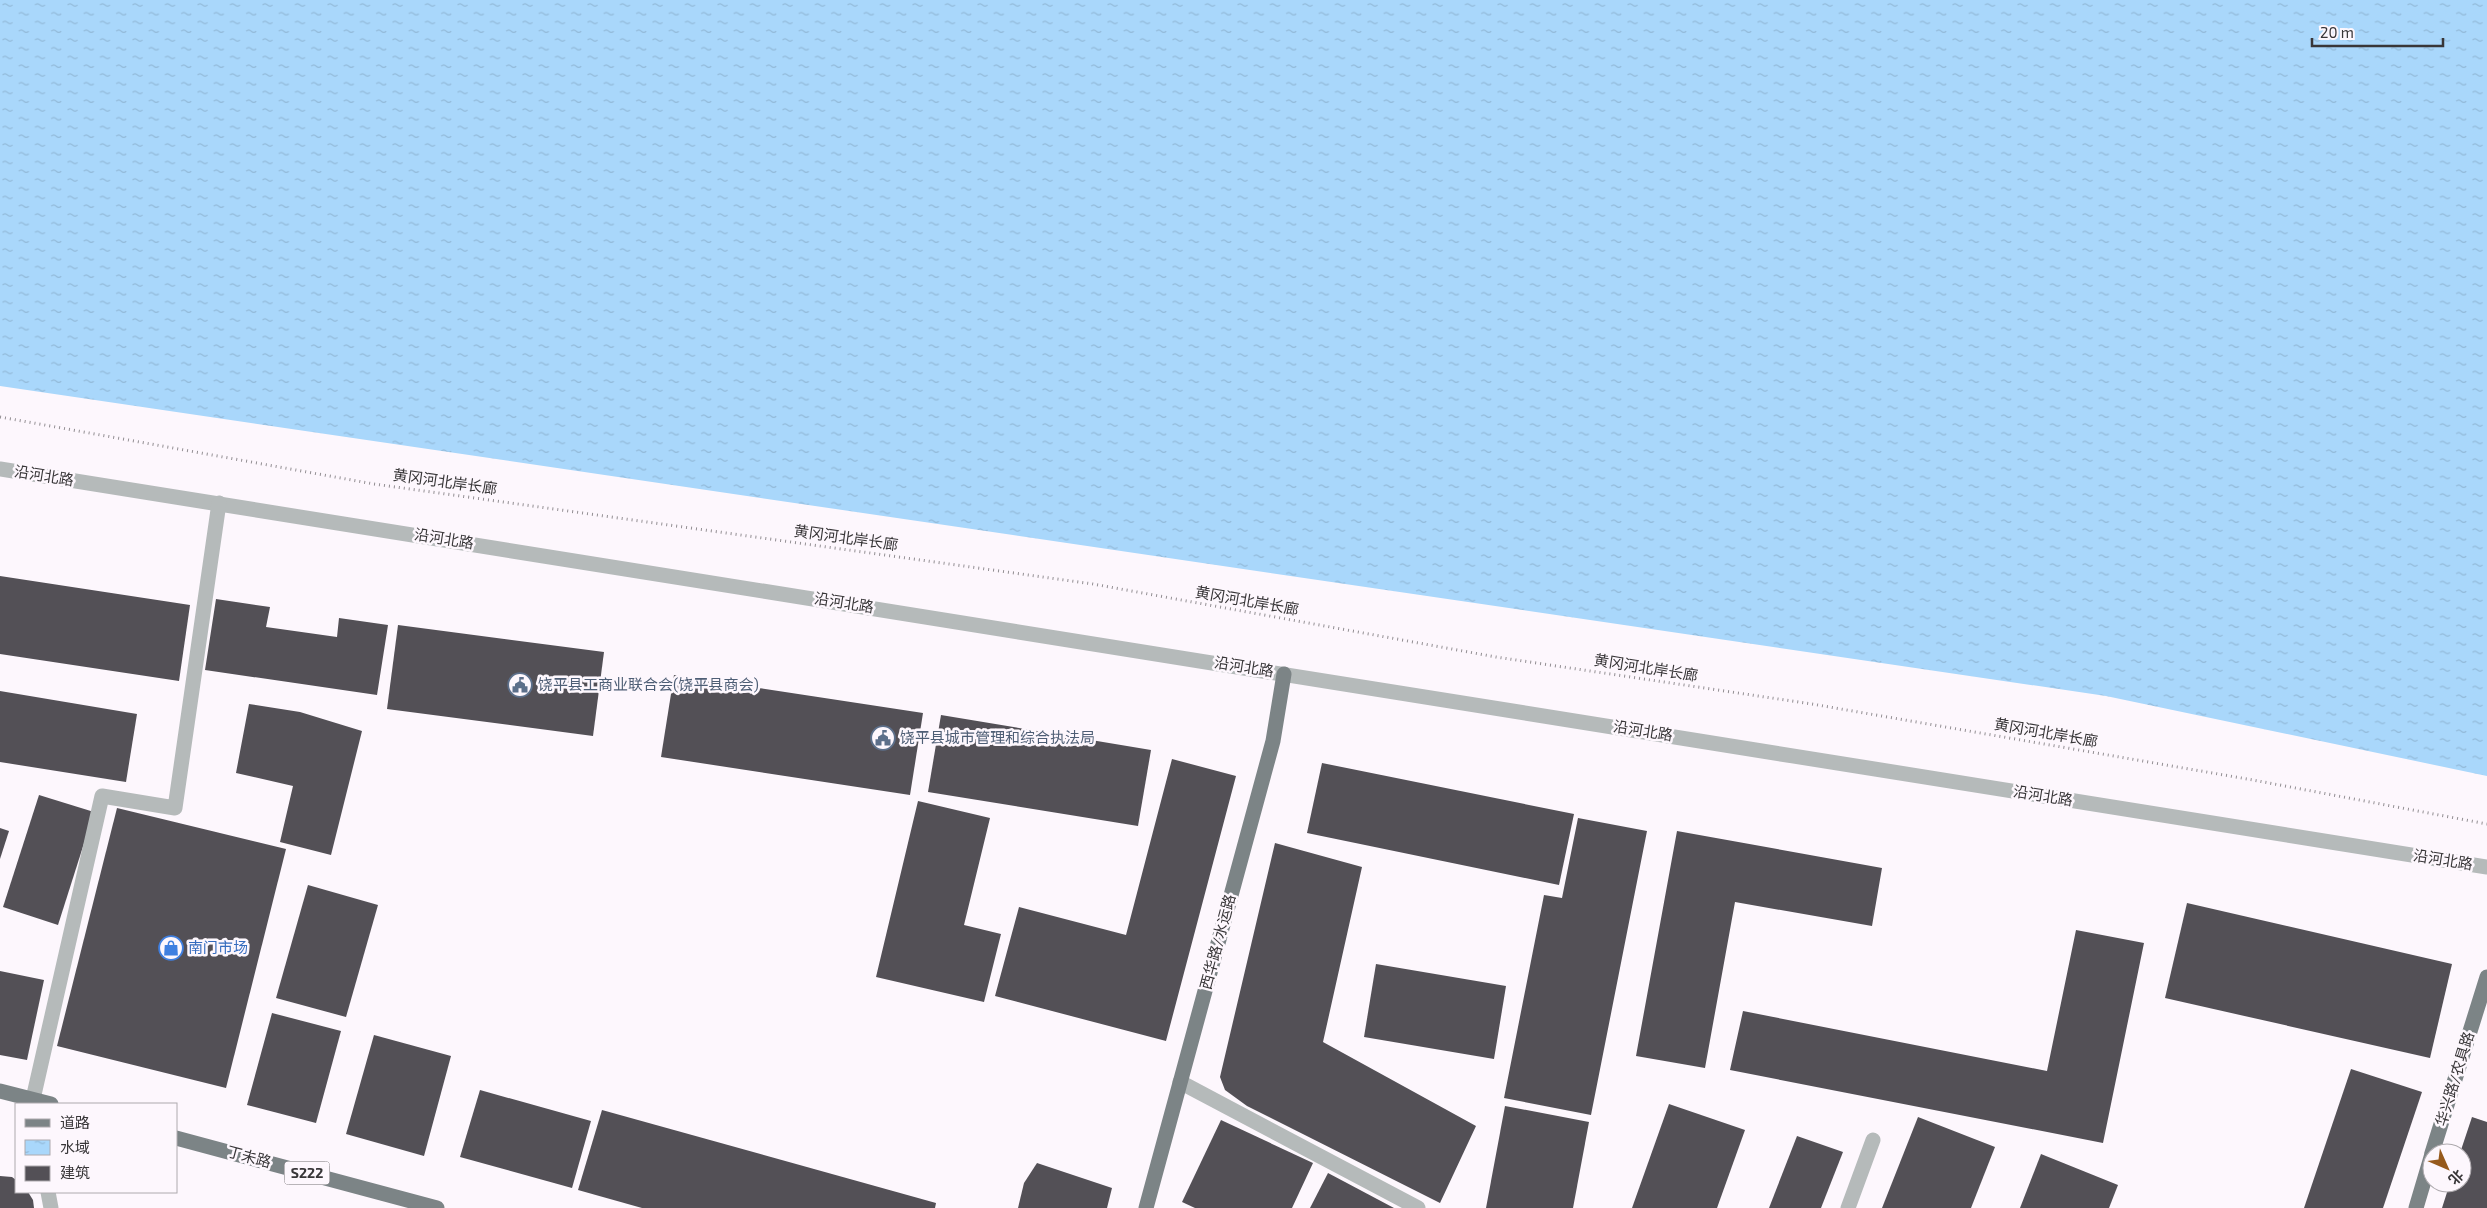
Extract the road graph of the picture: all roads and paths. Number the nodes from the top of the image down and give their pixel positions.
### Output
1 (0, 417) edge
2 (0, 469) edge
3 (219, 503) junction
4 (1284, 674) junction
5 (2487, 824) edge
6 (2487, 867) edge
7 (2487, 977) edge
8 (1180, 1082) junction
9 (0, 1091) edge
10 (33, 1102) edge
11 (178, 1139) edge
12 (1873, 1140) dead end
13 (2435, 1143) edge
14 (2422, 1188) edge
15 (48, 1193) edge
16 (1150, 1206) edge
17 (51, 1208) edge
18 (437, 1208) edge
19 (1418, 1208) edge
20 (1848, 1208) edge
21 (2416, 1208) edge

1 - 5 path, 黄冈河北岸长廊
2 - 3 street, 沿河北路
3 - 4 street, 沿河北路
3 - 10 street
4 - 6 street, 沿河北路
4 - 8 main road, 西华路/水运路
7 - 13 main road, 华兴路/农具路
8 - 16 main road, 西华路/水运路
8 - 19 street
9 - 10 main road
11 - 18 main road, 丁未路 / S222
12 - 20 street
14 - 21 main road, 华兴路/农具路
15 - 17 street

